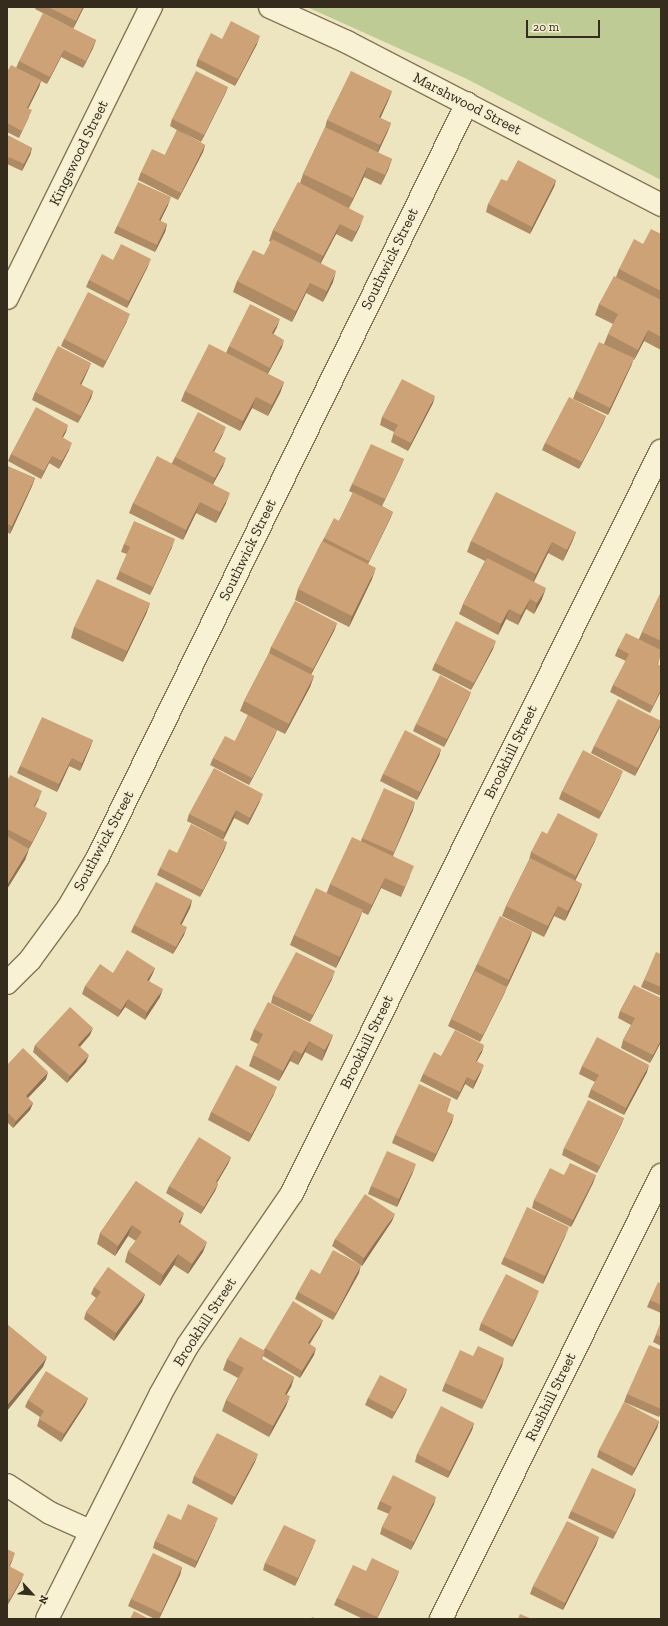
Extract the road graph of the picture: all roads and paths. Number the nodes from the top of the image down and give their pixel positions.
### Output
1 (151, 7) edge
2 (270, 7) edge
3 (467, 103) junction
4 (661, 205) edge
5 (7, 298) edge
6 (661, 451) edge
7 (7, 983) edge
8 (661, 1174) edge
9 (7, 1485) edge
10 (90, 1531) junction
11 (47, 1619) edge
12 (441, 1619) edge

1 - 5 street, Kingswood Street
2 - 3 street, Marshwood Street
3 - 4 street, Marshwood Street
3 - 7 street, Southwick Street
6 - 10 street, Brookhill Street
8 - 12 street, Rushhill Street
9 - 10 street
10 - 11 street, Brookhill Street

